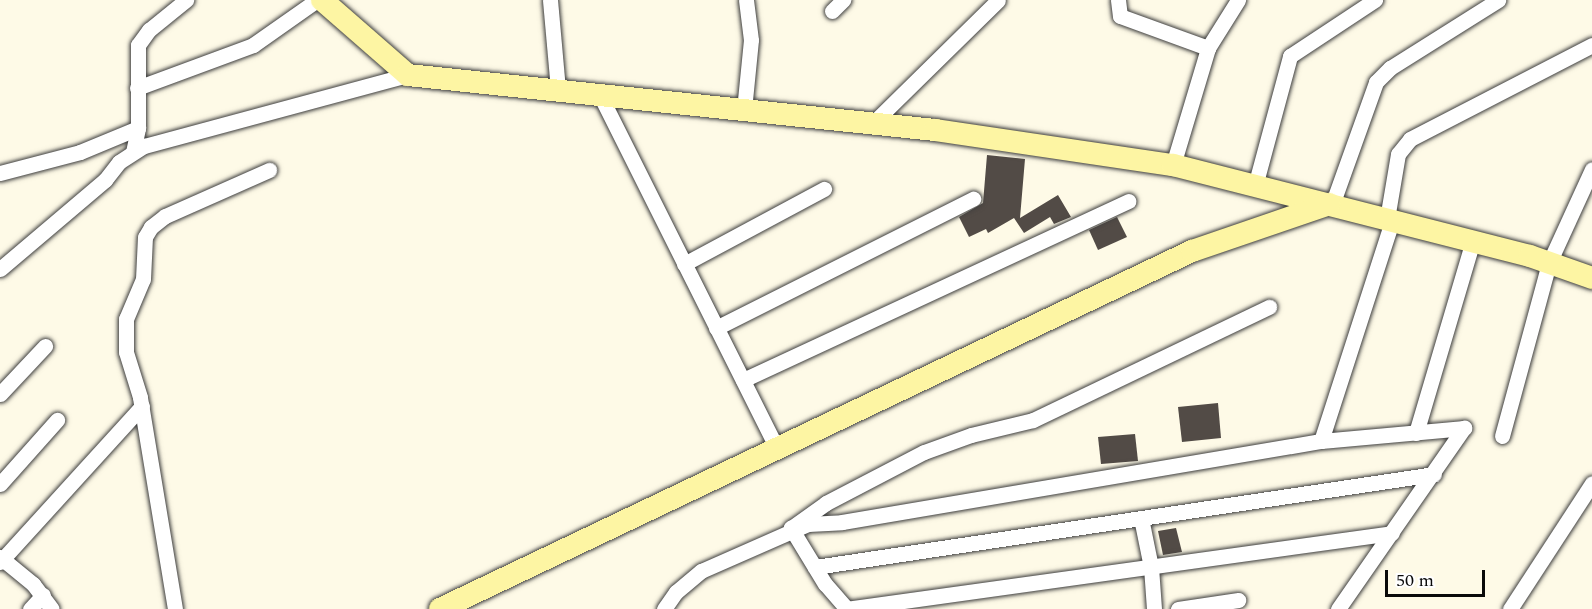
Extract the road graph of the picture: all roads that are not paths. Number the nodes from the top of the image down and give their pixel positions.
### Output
1 (186, 0) edge
2 (550, 0) edge
3 (746, 0) edge
4 (843, 0) edge
5 (998, 0) edge
6 (1118, 0) edge
7 (1238, 0) edge
8 (1375, 0) edge
9 (1498, 0) edge
10 (325, 1) edge
11 (832, 11) dead end
12 (1592, 45) edge
13 (1208, 48) junction
14 (408, 75) junction
15 (137, 88) junction
16 (558, 90) junction
17 (600, 95) junction
18 (744, 110) junction
19 (873, 123) junction
20 (138, 128) junction
21 (133, 152) junction
22 (1173, 165) junction
23 (1592, 169) edge
24 (269, 170) dead end
25 (0, 173) edge
26 (1255, 186) junction
27 (824, 189) dead end
28 (973, 199) dead end
29 (1128, 201) dead end
30 (1330, 205) junction
31 (1389, 220) junction
32 (1473, 242) junction
33 (1549, 263) junction
34 (684, 264) junction
35 (0, 269) edge
36 (1592, 278) edge
37 (1269, 307) dead end
38 (716, 328) junction
39 (45, 346) dead end
40 (742, 380) junction
41 (0, 394) edge
42 (142, 406) junction
43 (57, 420) dead end
44 (1416, 433) junction
45 (1502, 436) dead end
46 (1322, 441) junction
47 (776, 447) junction
48 (1434, 474) junction
49 (1592, 483) edge
50 (0, 484) edge
51 (1141, 518) junction
52 (791, 528) junction
53 (1392, 533) junction
54 (1, 559) edge
55 (815, 567) junction
56 (1151, 567) junction
57 (43, 595) junction
58 (932, 598) junction
59 (1238, 600) dead end
60 (844, 607) edge
61 (30, 609) edge
62 (52, 609) edge
63 (175, 609) edge
64 (440, 609) edge
65 (664, 609) edge
66 (825, 609) edge
67 (946, 609) edge
68 (1154, 609) edge
69 (1178, 609) edge
70 (1338, 609) edge
71 (1510, 609) edge

1 - 15 street
2 - 16 street
3 - 18 street
4 - 11 street
5 - 19 street
6 - 13 street
7 - 13 street
8 - 26 street
9 - 30 street
10 - 14 main road
10 - 15 street
12 - 31 street
13 - 22 street
14 - 16 main road
14 - 21 street
15 - 20 street
16 - 17 main road
17 - 18 main road
17 - 34 street
18 - 19 main road
19 - 22 main road
20 - 21 street
20 - 25 street
21 - 35 street
22 - 26 main road
23 - 33 street
24 - 42 street
26 - 30 main road
27 - 34 street
28 - 38 street
29 - 40 street
30 - 31 main road
30 - 47 main road
31 - 32 main road
31 - 46 street
32 - 33 main road
32 - 44 street
33 - 36 main road
33 - 45 street
34 - 38 street
37 - 52 street
38 - 40 street
39 - 41 street
40 - 47 street
42 - 54 street
42 - 63 street
43 - 50 street
44 - 46 street
44 - 48 street
46 - 52 street
47 - 64 main road
48 - 51 street
48 - 53 street
49 - 71 street
51 - 55 street
51 - 56 street
52 - 55 street
52 - 65 street
53 - 56 street
53 - 70 street
54 - 57 street
55 - 60 street
56 - 58 street
56 - 68 street
57 - 61 street
57 - 62 street
58 - 60 street
58 - 67 street
59 - 69 street
60 - 66 street

